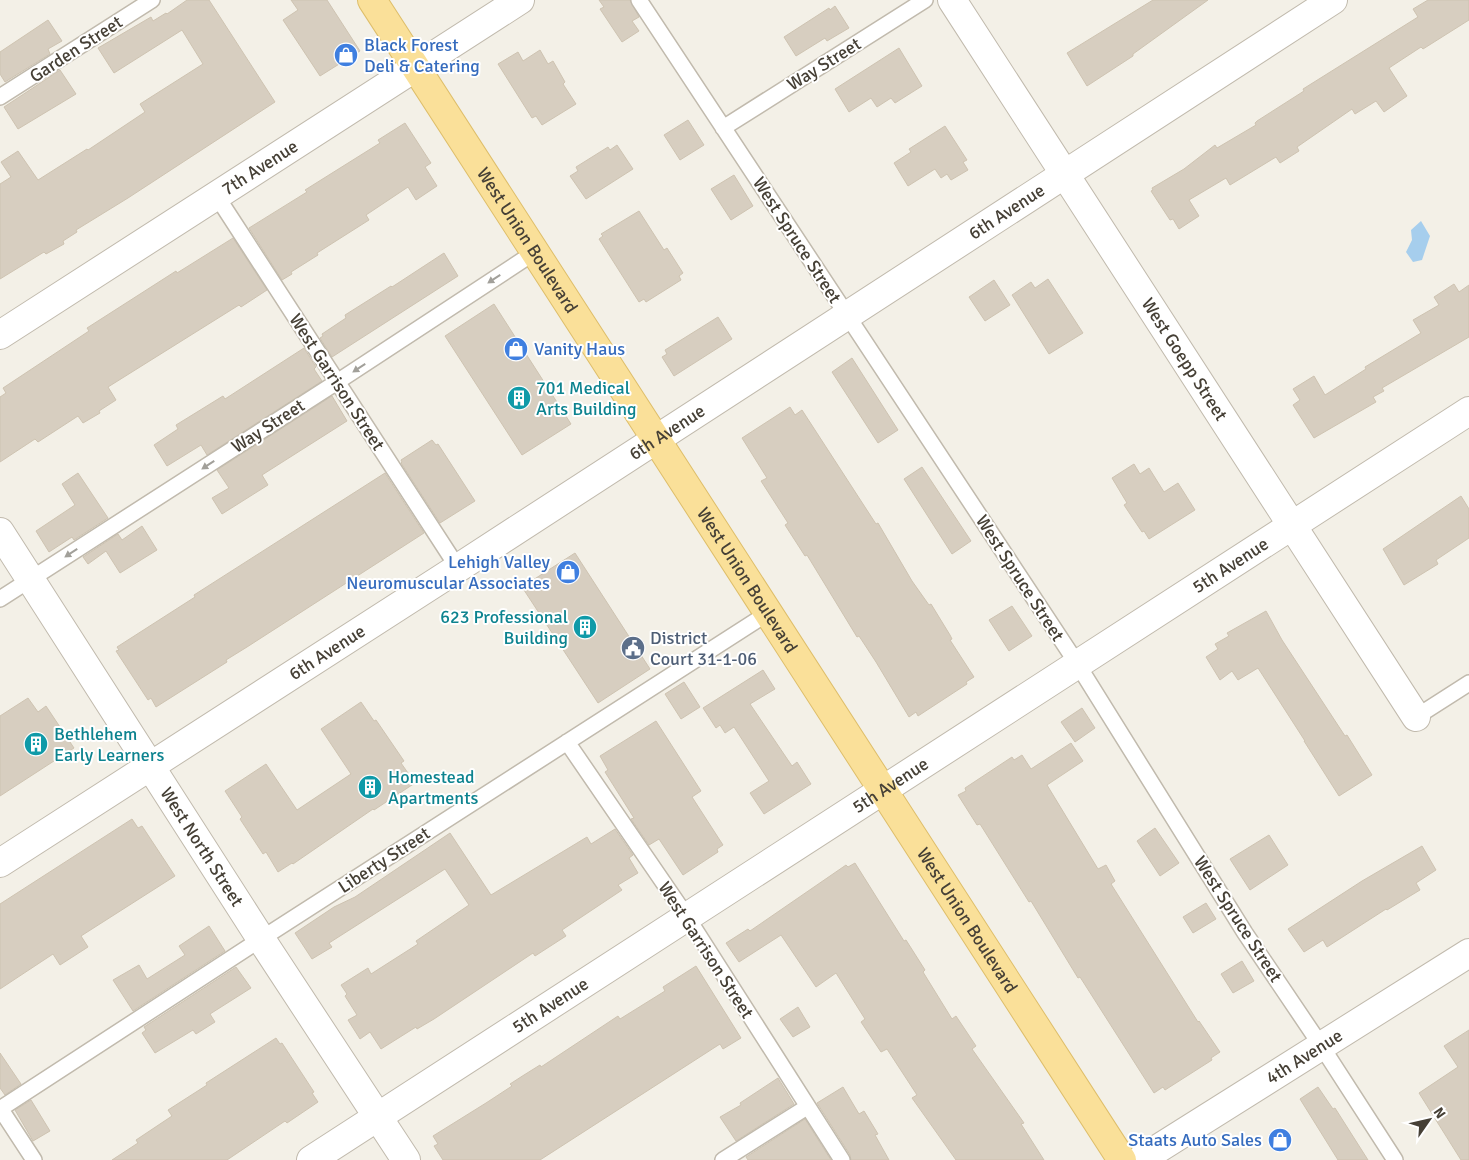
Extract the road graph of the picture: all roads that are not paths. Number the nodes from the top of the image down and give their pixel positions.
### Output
1 (152, 0) edge
2 (372, 0) edge
3 (520, 0) edge
4 (639, 0) edge
5 (925, 0) edge
6 (952, 0) edge
7 (1334, 0) edge
8 (415, 67) junction
9 (0, 98) edge
10 (723, 128) junction
11 (1064, 174) junction
12 (216, 195) junction
13 (535, 252) junction
14 (846, 315) junction
15 (0, 334) edge
16 (337, 382) junction
17 (1469, 411) edge
18 (656, 440) junction
19 (1292, 526) junction
20 (0, 532) edge
21 (458, 568) junction
22 (31, 579) junction
23 (0, 599) edge
24 (768, 612) junction
25 (1078, 665) junction
26 (1469, 682) edge
27 (1416, 717) joint
28 (567, 742) junction
29 (152, 766) junction
30 (883, 791) junction
31 (0, 863) edge
32 (687, 917) junction
33 (261, 938) junction
34 (1469, 953) edge
35 (1322, 1047) junction
36 (808, 1107) junction
37 (0, 1108) edge
38 (378, 1118) junction
39 (34, 1160) edge
40 (311, 1160) edge
41 (406, 1160) edge
42 (723, 1160) edge
43 (842, 1160) edge
44 (1122, 1160) edge
45 (1140, 1160) edge
46 (1395, 1160) edge

1 - 9 lane, Garden Street
2 - 8 main road, West Union Boulevard
3 - 8 street, 7th Avenue
4 - 10 lane, West Spruce Street
5 - 10 lane, Way Street
6 - 11 street, West Goepp Street
7 - 11 street, 6th Avenue
8 - 12 street, 7th Avenue
8 - 13 main road, West Union Boulevard
10 - 14 lane, West Spruce Street
11 - 14 street, 6th Avenue
11 - 19 street, West Goepp Street
12 - 15 street, 7th Avenue
12 - 16 lane, West Garrison Street
13 -> 16 lane, Way Street
13 - 18 main road, West Union Boulevard
14 - 18 street, 6th Avenue
14 - 25 lane, West Spruce Street
16 - 21 lane, West Garrison Street
16 -> 22 lane, Way Street
17 - 19 street, 5th Avenue
18 - 21 street, 6th Avenue
18 - 24 main road, West Union Boulevard
19 - 25 street, 5th Avenue
19 - 27 street, West Goepp Street
20 - 22 street, West North Street
21 - 29 street, 6th Avenue
22 - 23 lane, Way Street
22 - 29 street, West North Street
24 - 28 lane, Liberty Street
24 - 30 main road, West Union Boulevard
25 - 30 street, 5th Avenue
25 - 35 lane, West Spruce Street
26 - 27 lane
28 - 32 lane, West Garrison Street
28 - 33 lane, Liberty Street
29 - 31 street, 6th Avenue
29 - 33 street, West North Street
30 - 32 street, 5th Avenue
30 - 44 main road, West Union Boulevard
32 - 36 lane, West Garrison Street
32 - 38 street, 5th Avenue
33 - 37 lane, Liberty Street
33 - 38 street, West North Street
34 - 35 street, 4th Avenue
35 - 45 street, 4th Avenue
35 - 46 lane, West Spruce Street
36 - 42 lane
36 - 43 lane, West Garrison Street
37 - 39 lane
38 - 40 street, 5th Avenue
38 - 41 street, West North Street

